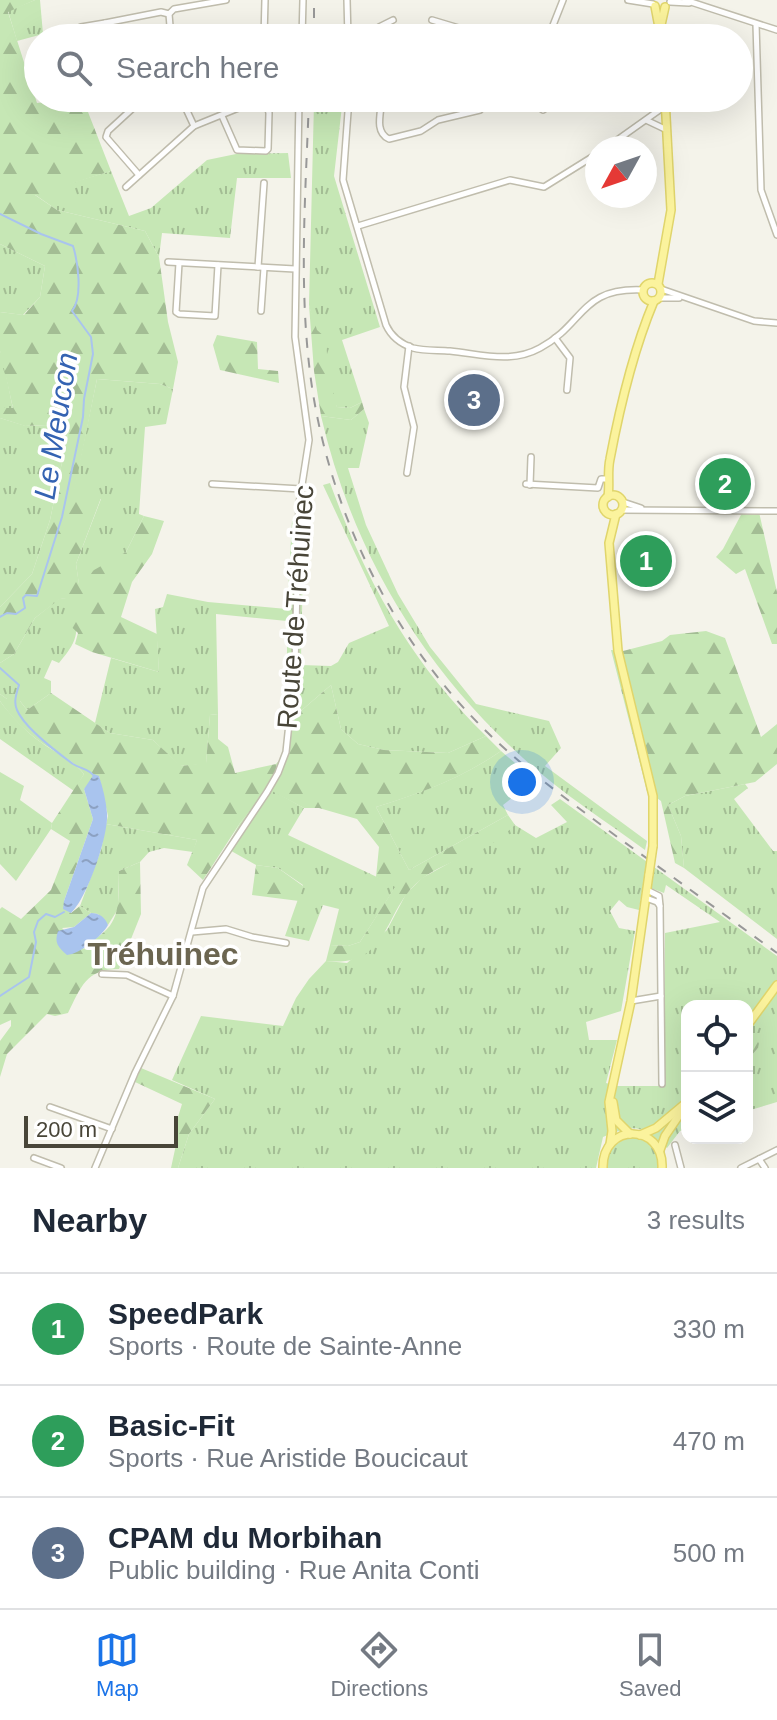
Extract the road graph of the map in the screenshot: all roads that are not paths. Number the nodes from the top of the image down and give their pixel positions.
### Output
1 (226, 0) edge
2 (265, 0) edge
3 (303, 0) edge
4 (347, 0) edge
5 (563, 0) edge
6 (628, 0) edge
7 (685, 0) edge
8 (694, 2) edge
9 (653, 3) edge
10 (669, 3) edge
11 (169, 14) junction
12 (393, 20) dead end
13 (432, 20) dead end
14 (105, 23) joint
15 (99, 24) edge
16 (170, 24) edge
17 (264, 24) edge
18 (302, 24) edge
19 (348, 24) edge
20 (385, 24) edge
21 (445, 24) edge
22 (554, 24) edge
23 (660, 24) edge
24 (662, 24) edge
25 (756, 24) junction
26 (777, 30) edge
27 (129, 112) edge
28 (188, 112) edge
29 (231, 112) edge
30 (269, 112) edge
31 (299, 112) edge
32 (348, 112) edge
33 (381, 112) edge
34 (472, 112) edge
35 (656, 112) edge
36 (666, 112) edge
37 (222, 116) junction
38 (647, 121) junction
39 (194, 126) junction
40 (667, 130) junction
41 (624, 136) edge
42 (585, 161) edge
43 (139, 175) junction
44 (264, 183) dead end
45 (126, 187) dead end
46 (358, 226) junction
47 (777, 235) edge
48 (168, 262) dead end
49 (179, 263) junction
50 (218, 265) junction
51 (261, 267) junction
52 (295, 269) junction
53 (653, 292) junction
54 (261, 311) dead end
55 (777, 323) edge
56 (555, 338) junction
57 (409, 346) junction
58 (567, 390) dead end
59 (611, 453) junction
60 (531, 457) dead end
61 (407, 473) dead end
62 (609, 479) junction
63 (212, 484) dead end
64 (301, 489) junction
65 (616, 505) junction
66 (777, 511) edge
67 (646, 894) junction
68 (192, 932) junction
69 (286, 943) dead end
70 (102, 974) dead end
71 (777, 985) edge
72 (173, 996) junction
73 (661, 996) junction
74 (631, 1001) junction
75 (753, 1018) edge
76 (614, 1084) junction
77 (662, 1084) dead end
78 (50, 1107) dead end
79 (681, 1108) edge
80 (681, 1112) edge
81 (112, 1129) junction
82 (630, 1134) junction
83 (644, 1136) junction
84 (610, 1144) junction
85 (675, 1145) dead end
86 (660, 1150) junction
87 (777, 1150) edge
88 (34, 1158) dead end
89 (759, 1159) junction
90 (61, 1168) edge
91 (95, 1168) edge
92 (603, 1168) edge
93 (662, 1168) edge
94 (681, 1168) edge
95 (741, 1168) edge
96 (765, 1168) edge

1 - 11 street
2 - 17 street
3 - 18 street
4 - 19 street
5 - 22 street
6 - 9 street
7 - 8 street
8 - 10 street
8 - 25 street
9 - 10 main road
9 - 23 main road
10 - 24 main road
11 - 14 street
11 - 16 street
12 - 20 street
13 - 21 street
14 - 15 street
25 - 26 street
25 - 47 street
27 - 43 street
28 - 39 street
29 - 37 street
30 - 37 street
31 - 52 street, Route de Tréhuinec
32 - 46 street
33 - 34 street
35 - 38 street
36 - 40 main road
37 - 39 street
38 - 40 street
38 - 41 street
39 - 43 street
40 - 53 main road
42 - 46 street
43 - 45 street
44 - 51 street
46 - 57 street
48 - 49 street
49 - 50 street
49 - 50 street
50 - 51 street
51 - 52 street
51 - 54 street
52 - 64 street, Route de Tréhuinec
53 - 55 street
53 - 56 street
53 - 59 main road
56 - 57 street
56 - 58 street
57 - 61 street
59 - 62 main road
59 - 65 main road
60 - 62 street
62 - 65 main road
63 - 64 street
64 - 68 street, Route de Tréhuinec
65 - 66 street
65 - 67 main road, bridge
67 - 73 street
67 - 74 main road
68 - 69 street
68 - 72 street, Route de Tréhuinec
70 - 72 street
71 - 75 main road
72 - 81 street, Route de Tréhuinec
73 - 74 street
73 - 77 street
74 - 76 main road
76 - 82 main road
76 - 84 main road
78 - 81 street
79 - 83 main road
80 - 86 main road
81 - 91 street, Route de Tréhuinec
82 - 83 main road
82 - 84 main road
83 - 86 main road
84 - 92 main road
85 - 94 street
86 - 93 main road
87 - 89 street
88 - 90 street
89 - 95 street
89 - 96 street

